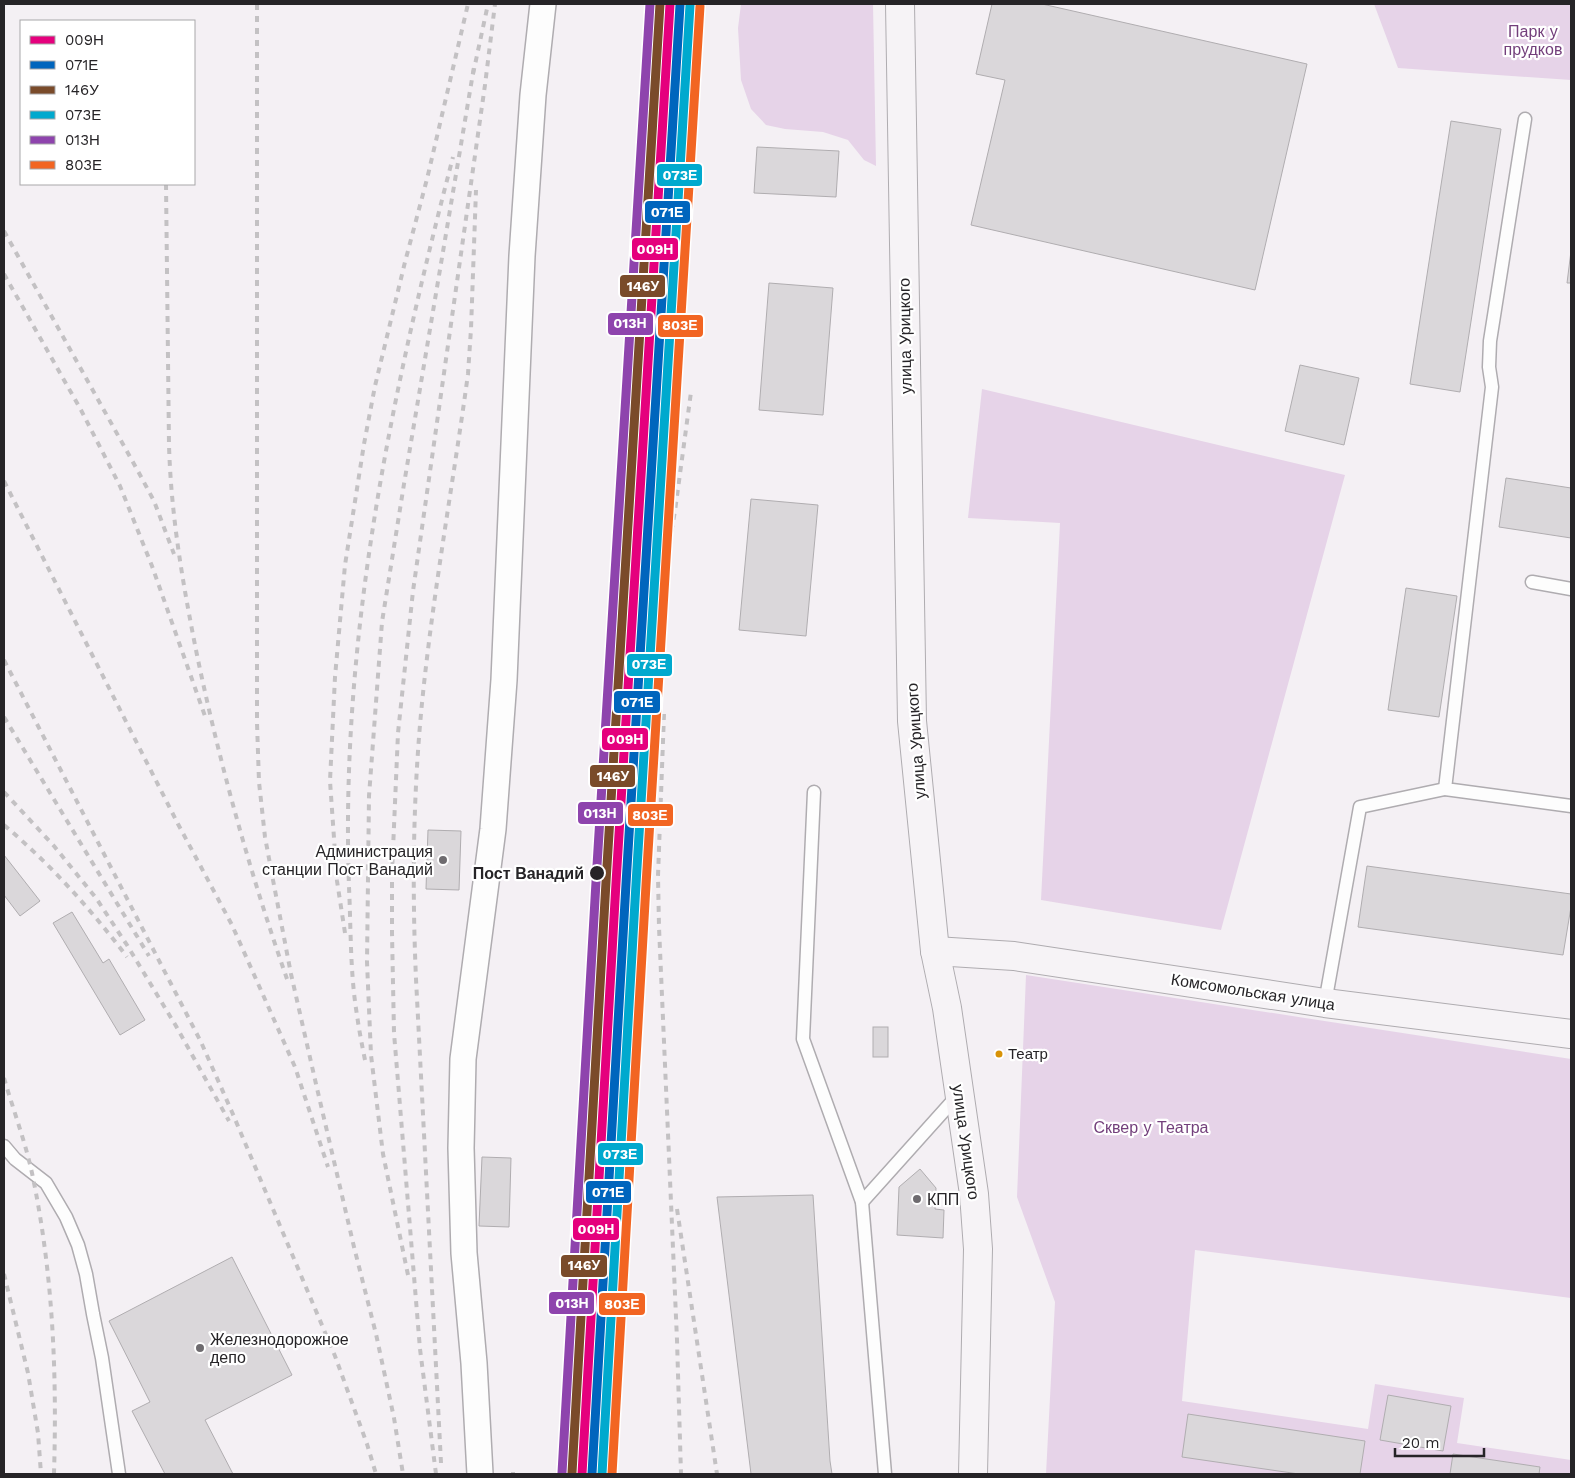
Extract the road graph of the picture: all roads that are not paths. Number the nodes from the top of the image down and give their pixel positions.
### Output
1 (543, 4) edge
2 (900, 4) edge
3 (1525, 119) dead end
4 (1532, 582) dead end
5 (1571, 589) edge
6 (1445, 789) junction
7 (814, 792) dead end
8 (1571, 806) edge
9 (935, 951) junction
10 (1325, 1003) junction
11 (1571, 1034) edge
12 (960, 1093) junction
13 (4, 1146) edge
14 (862, 1202) junction
15 (119, 1474) edge
16 (480, 1474) edge
17 (885, 1474) edge
18 (973, 1474) edge

1 - 16 street
2 - 9 street, улица Урицкого
3 - 6 lane
4 - 5 lane
6 - 8 lane
6 - 10 lane
7 - 14 lane
9 - 10 street, Комсомольская улица
9 - 12 street, улица Урицкого
10 - 11 street, Комсомольская улица
12 - 14 lane
12 - 18 street, улица Урицкого
13 - 15 lane
14 - 17 lane

